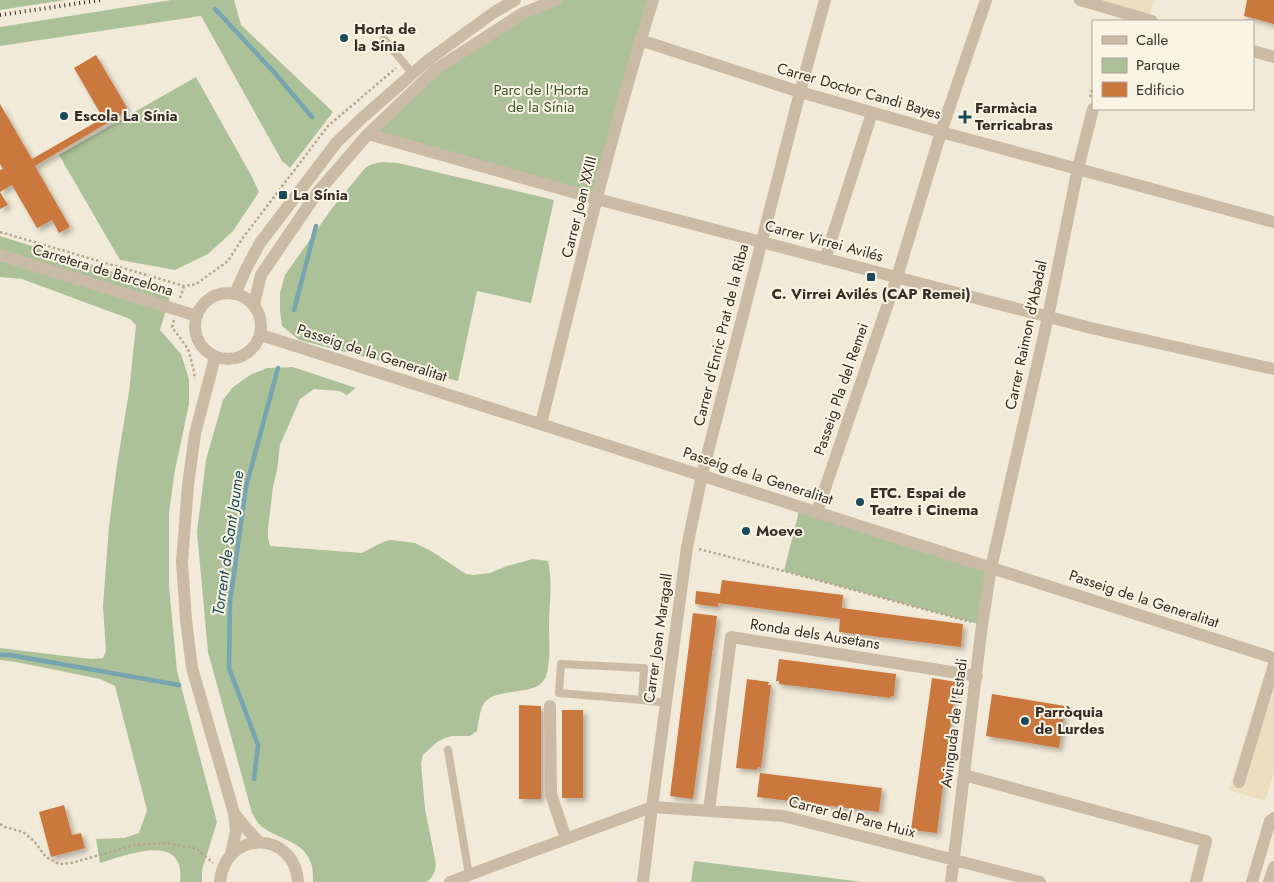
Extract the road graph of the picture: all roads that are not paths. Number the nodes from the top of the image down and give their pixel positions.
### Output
1 (515, 0) edge
2 (556, 0) edge
3 (653, 0) edge
4 (825, 0) edge
5 (986, 0) edge
6 (1080, 0) edge
7 (1117, 16) edge
8 (1145, 20) edge
9 (384, 39) dead end
10 (640, 40) junction
11 (1254, 51) edge
12 (1274, 57) edge
13 (412, 73) junction
14 (800, 92) junction
15 (1094, 110) edge
16 (872, 113) junction
17 (941, 132) junction
18 (368, 134) junction
19 (1078, 168) junction
20 (597, 199) junction
21 (1274, 222) edge
22 (762, 242) junction
23 (0, 255) edge
24 (825, 258) junction
25 (897, 277) junction
26 (235, 294) junction
27 (254, 304) junction
28 (197, 316) junction
29 (1048, 317) junction
30 (261, 335) junction
31 (215, 357) junction
32 (1274, 369) edge
33 (541, 424) junction
34 (702, 475) junction
35 (817, 512) junction
36 (991, 568) junction
37 (1274, 658) edge
38 (1274, 665) edge
39 (977, 676) junction
40 (642, 700) junction
41 (666, 703) junction
42 (550, 706) dead end
43 (448, 750) dead end
44 (964, 775) junction
45 (1239, 782) dead end
46 (652, 807) junction
47 (709, 811) junction
48 (234, 814) junction
49 (1274, 818) edge
50 (566, 838) junction
51 (259, 842) junction
52 (231, 854) junction
53 (954, 860) junction
54 (1274, 867) edge
55 (221, 876) edge
56 (470, 878) edge
57 (298, 882) edge
58 (450, 882) edge
59 (643, 882) edge
60 (951, 882) edge
61 (1040, 882) edge
62 (1196, 882) edge
63 (1252, 882) edge
64 (1269, 882) edge

1 - 13 street
2 - 18 street
3 - 10 street, Carrer Joan XXIII
4 - 14 street, Carrer d'Enric Prat de la Riba
5 - 17 street, Passeig Pla del Remei
6 - 7 street
7 - 8 street
9 - 13 lane
10 - 14 street, Carrer Doctor Candi Bayes
10 - 20 street, Carrer Joan XXIII
11 - 12 street
13 - 26 street
14 - 16 street, Carrer Doctor Candi Bayes
14 - 22 street, Carrer d'Enric Prat de la Riba
15 - 19 street, Carrer Raimon d'Abadal
16 - 17 street, Carrer Doctor Candi Bayes
16 - 24 street
17 - 19 street, Carrer Doctor Candi Bayes
17 - 25 street, Passeig Pla del Remei
18 - 20 street, Carrer Virrei Avilés
18 - 27 street
19 - 21 street, Carrer Doctor Candi Bayes
19 - 29 street, Carrer Raimon d'Abadal
20 - 22 street, Carrer Virrei Avilés
20 - 33 street, Carrer Joan XXIII
22 - 24 street, Carrer Virrei Avilés
22 - 34 street, Carrer d'Enric Prat de la Riba
23 - 28 street, Carretera de Barcelona
24 - 25 street, Carrer Virrei Avilés
25 - 29 street, Carrer Virrei Avilés
25 - 35 street, Passeig Pla del Remei
26 - 27 street
26 - 28 street
27 - 30 street
28 - 31 street
29 - 32 street, Carrer Virrei Avilés
29 - 36 street, Carrer Raimon d'Abadal
30 - 31 street
30 - 33 street, Passeig de la Generalitat
31 - 48 street
33 - 34 street, Passeig de la Generalitat
34 - 35 street, Passeig de la Generalitat
34 - 41 street, Carrer Joan Maragall
35 - 36 street, Passeig de la Generalitat
36 - 37 street, Passeig de la Generalitat
36 - 39 street, Avinguda de l'Estadi
38 - 45 street
39 - 44 street, Avinguda de l'Estadi
39 - 47 street, Ronda dels Ausetans
40 - 40 lane
40 - 41 lane
41 - 46 street, Carrer Joan Maragall
42 - 50 street
43 - 56 lane
44 - 53 street, Avinguda de l'Estadi
44 - 62 street
46 - 47 street, Carrer del Pare Huix
46 - 50 street
46 - 59 street, Carrer Joan Maragall
47 - 53 street, Carrer del Pare Huix
48 - 51 street
48 - 52 street
49 - 63 street
50 - 56 street
51 - 52 street
51 - 57 street
52 - 55 street
53 - 60 street, Avinguda de l'Estadi
53 - 61 street, Carrer del Pare Huix
54 - 64 street
56 - 58 street

